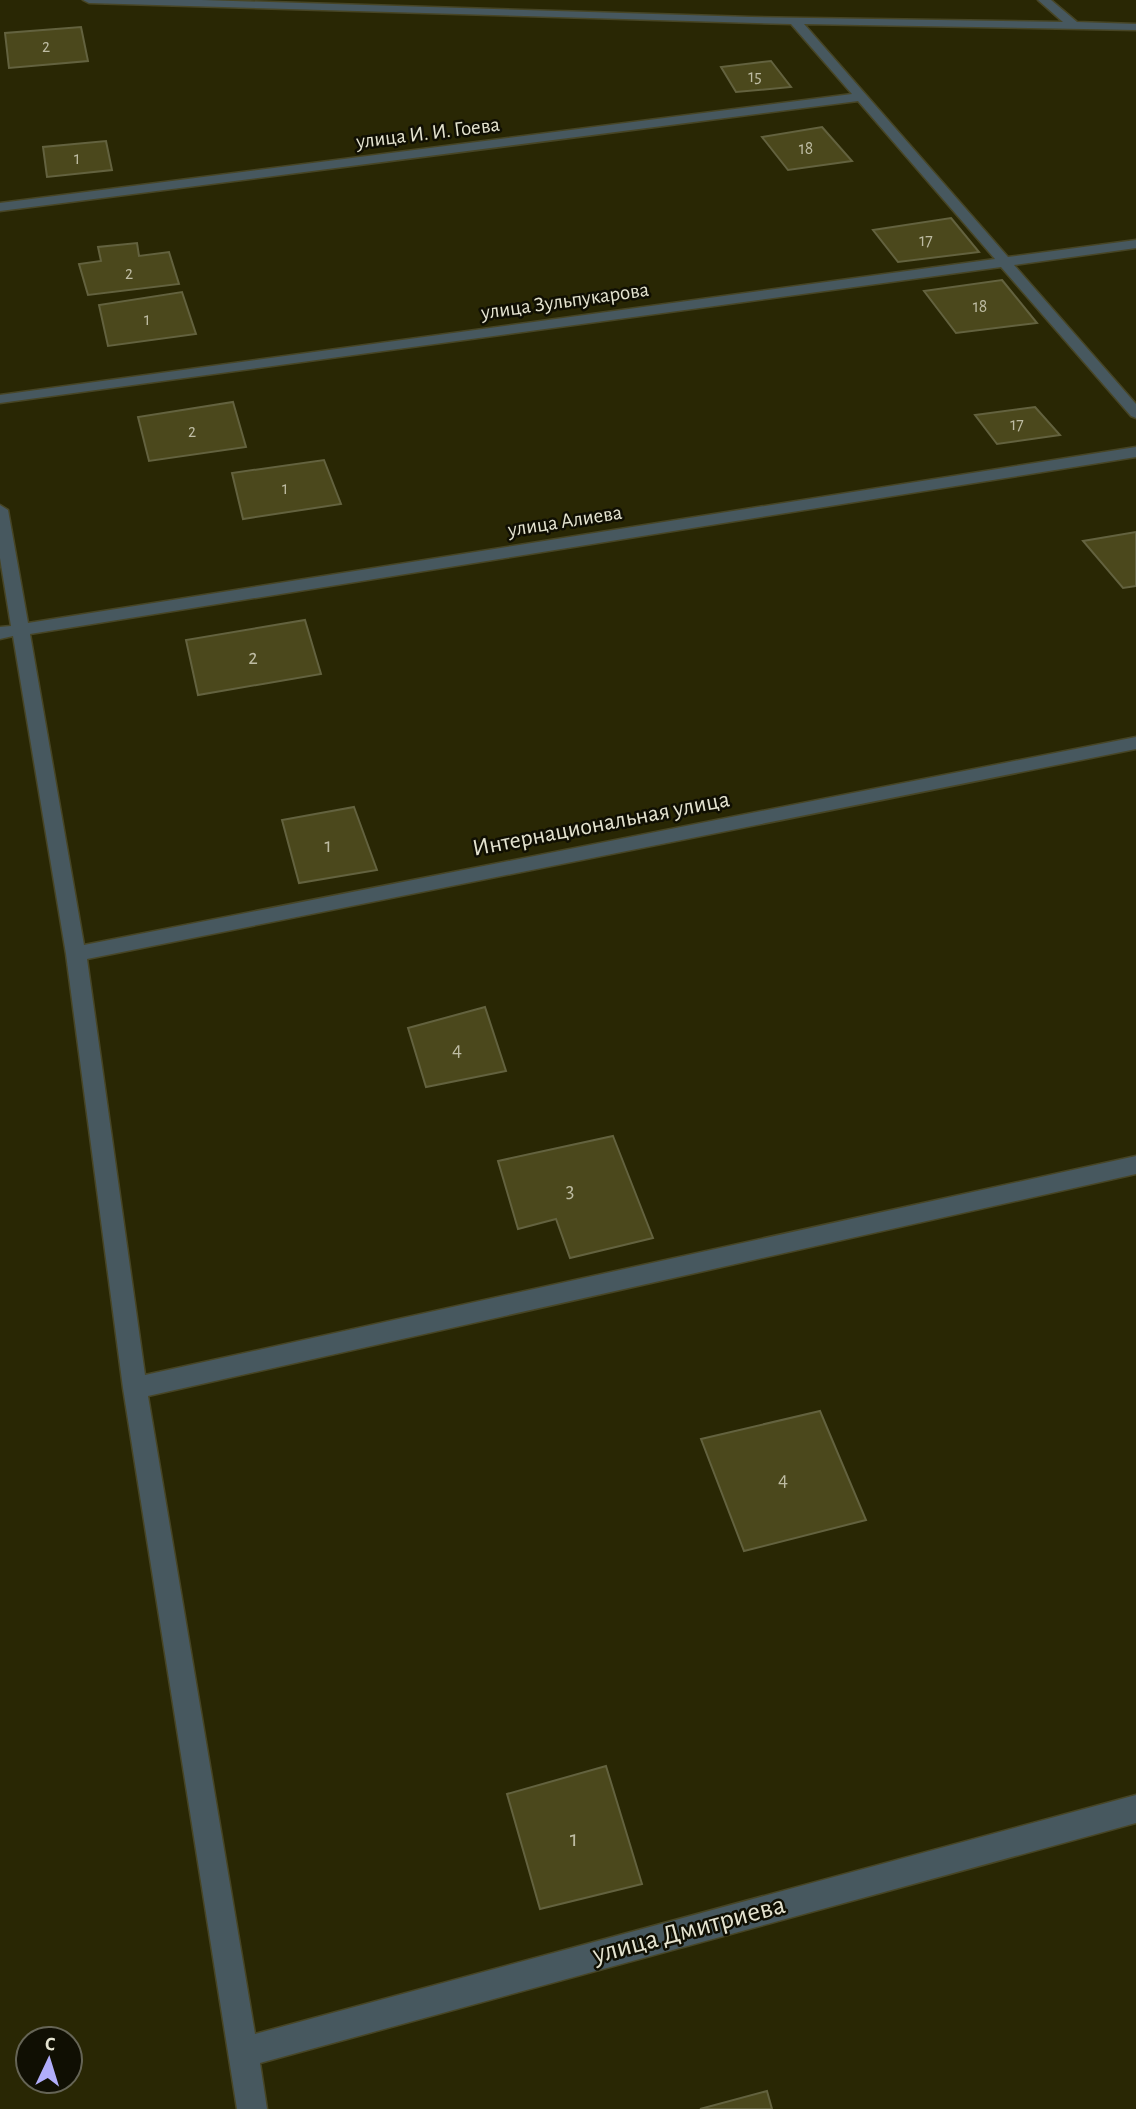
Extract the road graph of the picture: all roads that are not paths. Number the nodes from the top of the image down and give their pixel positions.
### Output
1 (89, 0) edge
2 (652, 0) edge
3 (1044, 0) edge
4 (292, 4) edge
5 (665, 18) junction
6 (794, 20) junction
7 (1073, 26) junction
8 (1136, 27) edge
9 (860, 97) junction
10 (0, 207) edge
11 (1136, 244) edge
12 (1005, 263) junction
13 (0, 399) edge
14 (1136, 413) edge
15 (1136, 452) edge
16 (0, 510) edge
17 (10, 631) edge
18 (1136, 743) edge
19 (76, 954) junction
20 (1136, 1165) edge
21 (135, 1388) junction
22 (1136, 1809) edge
23 (243, 2052) junction
24 (253, 2109) edge

1 - 4 street
2 - 5 street
3 - 7 street
4 - 5 street
5 - 6 street
6 - 7 street
6 - 9 street
7 - 8 street
9 - 10 street, улица И. И. Гоева
9 - 12 street
11 - 12 street, улица Зульпукарова
12 - 13 street, улица Зульпукарова
12 - 14 street
15 - 17 street, улица Алиева
16 - 17 street
17 - 19 street
18 - 19 street, Интернациональная улица
19 - 21 street
20 - 21 street
21 - 23 street
22 - 23 street, улица Дмитриева
23 - 24 street

